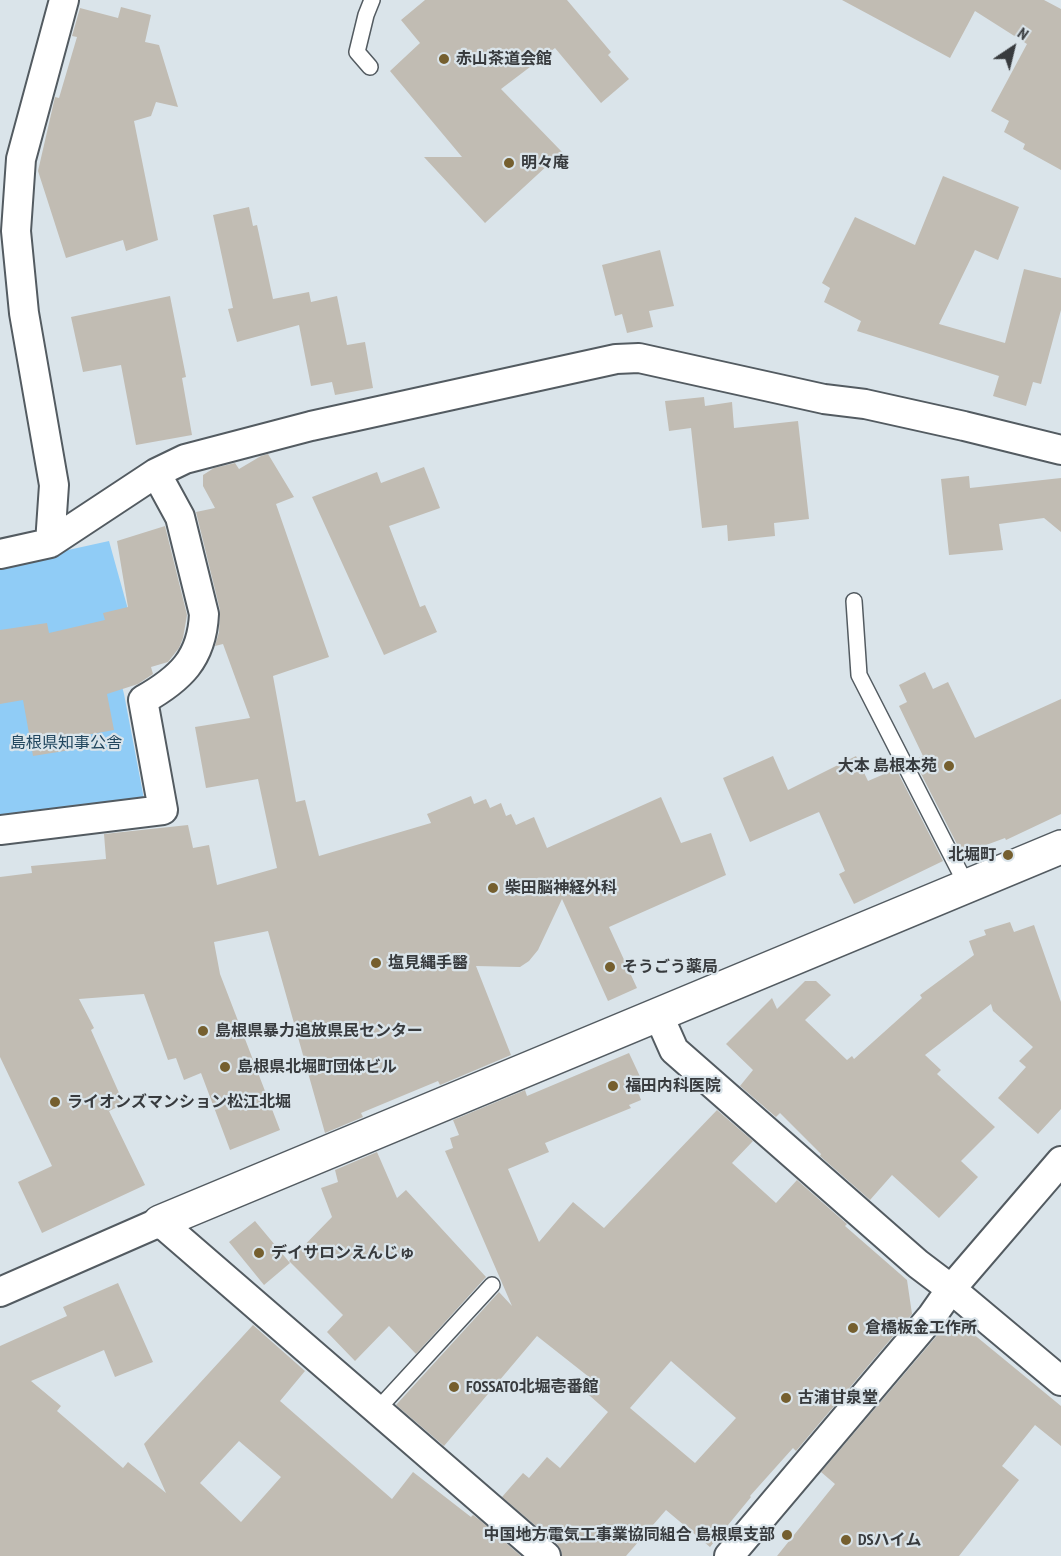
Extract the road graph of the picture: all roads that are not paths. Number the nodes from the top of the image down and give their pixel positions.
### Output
1 (64, 0) edge
2 (372, 0) edge
3 (369, 67) dead end
4 (1061, 450) edge
5 (156, 473) junction
6 (50, 543) junction
7 (0, 554) edge
8 (854, 601) dead end
9 (0, 830) edge
10 (1061, 847) edge
11 (967, 886) junction
12 (658, 1014) junction
13 (1061, 1161) edge
14 (160, 1222) junction
15 (492, 1285) dead end
16 (951, 1289) junction
17 (0, 1292) edge
18 (1061, 1381) edge
19 (377, 1410) junction
20 (546, 1556) edge
21 (729, 1556) edge

1 - 6 street
2 - 3 lane
4 - 5 street
5 - 6 street
5 - 9 street
6 - 7 street
8 - 11 lane
10 - 11 street
11 - 12 street
12 - 14 street
12 - 16 street
13 - 16 street
14 - 17 street
14 - 19 street
15 - 19 lane
16 - 18 street
16 - 21 street
19 - 20 street

